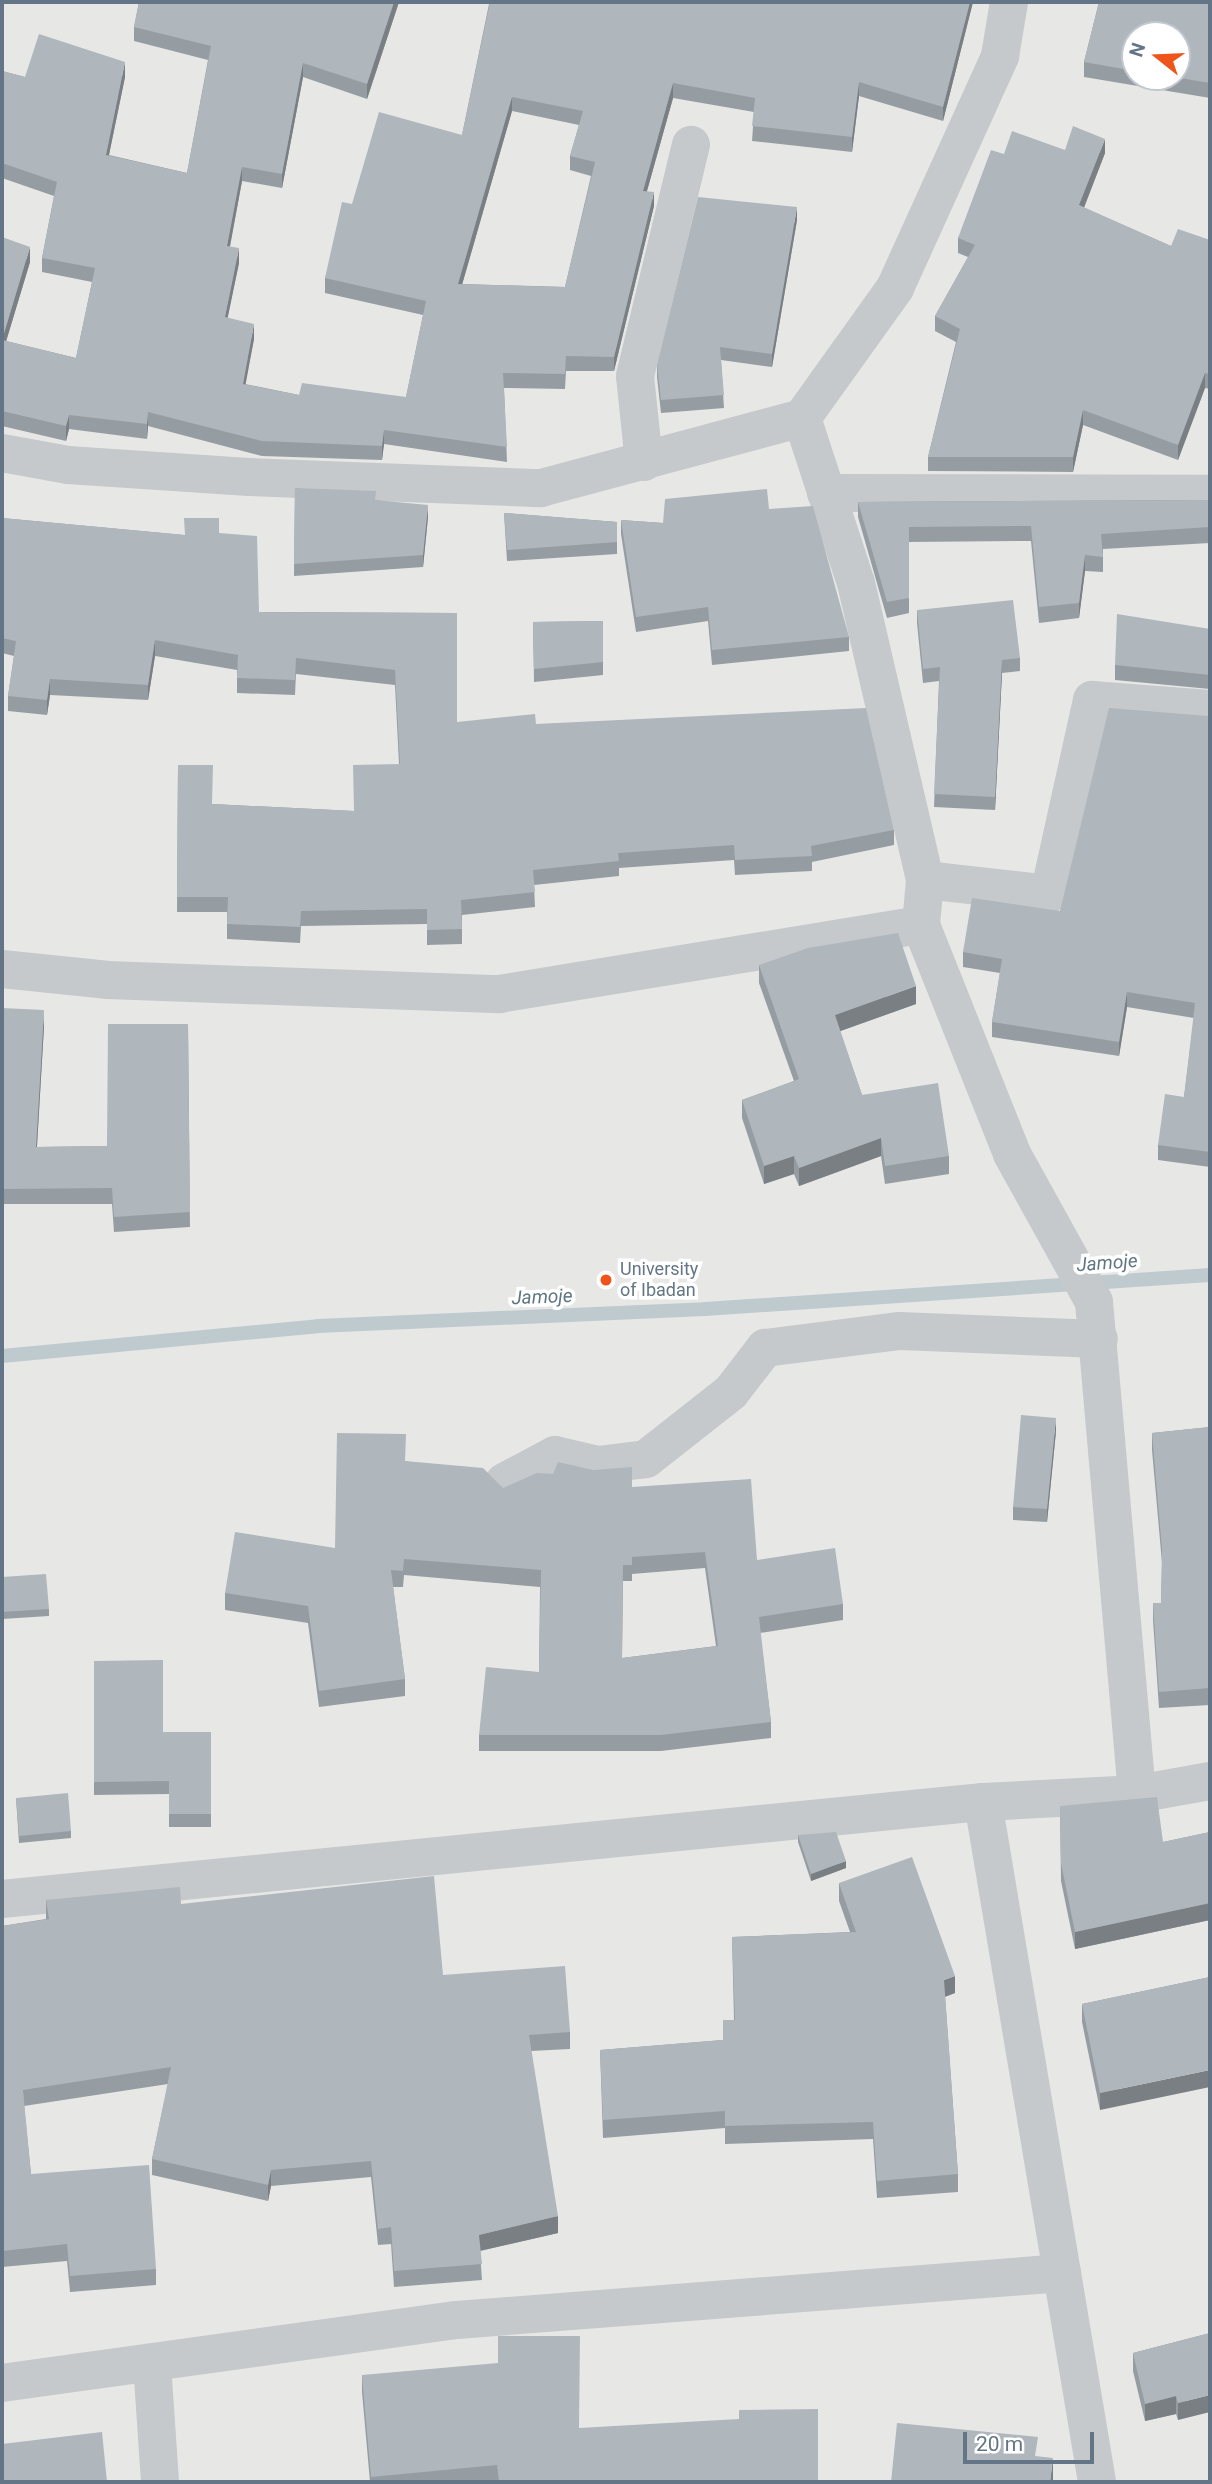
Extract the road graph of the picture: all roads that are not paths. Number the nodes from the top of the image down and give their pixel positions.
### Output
1 (1009, 2) edge
2 (691, 145) dead end
3 (802, 418) junction
4 (2, 453) edge
5 (645, 462) junction
6 (826, 493) junction
7 (1210, 494) edge
8 (1210, 709) edge
9 (925, 880) junction
10 (921, 925) junction
11 (2, 969) edge
12 (1099, 1339) junction
13 (504, 1482) dead end
14 (1210, 1782) edge
15 (1137, 1794) junction
16 (983, 1802) junction
17 (2, 1899) edge
18 (1062, 2273) junction
19 (152, 2364) junction
20 (2, 2383) edge
21 (160, 2482) edge
22 (1097, 2482) edge

1 - 3 street
2 - 5 street
3 - 5 street
3 - 6 street
4 - 5 street
6 - 7 street
6 - 9 street
8 - 9 street
9 - 10 street
10 - 11 street
10 - 12 street
12 - 13 street
12 - 15 street
14 - 15 street
15 - 16 street
16 - 17 street
16 - 18 street
18 - 19 street
18 - 22 street
19 - 20 street
19 - 21 street

